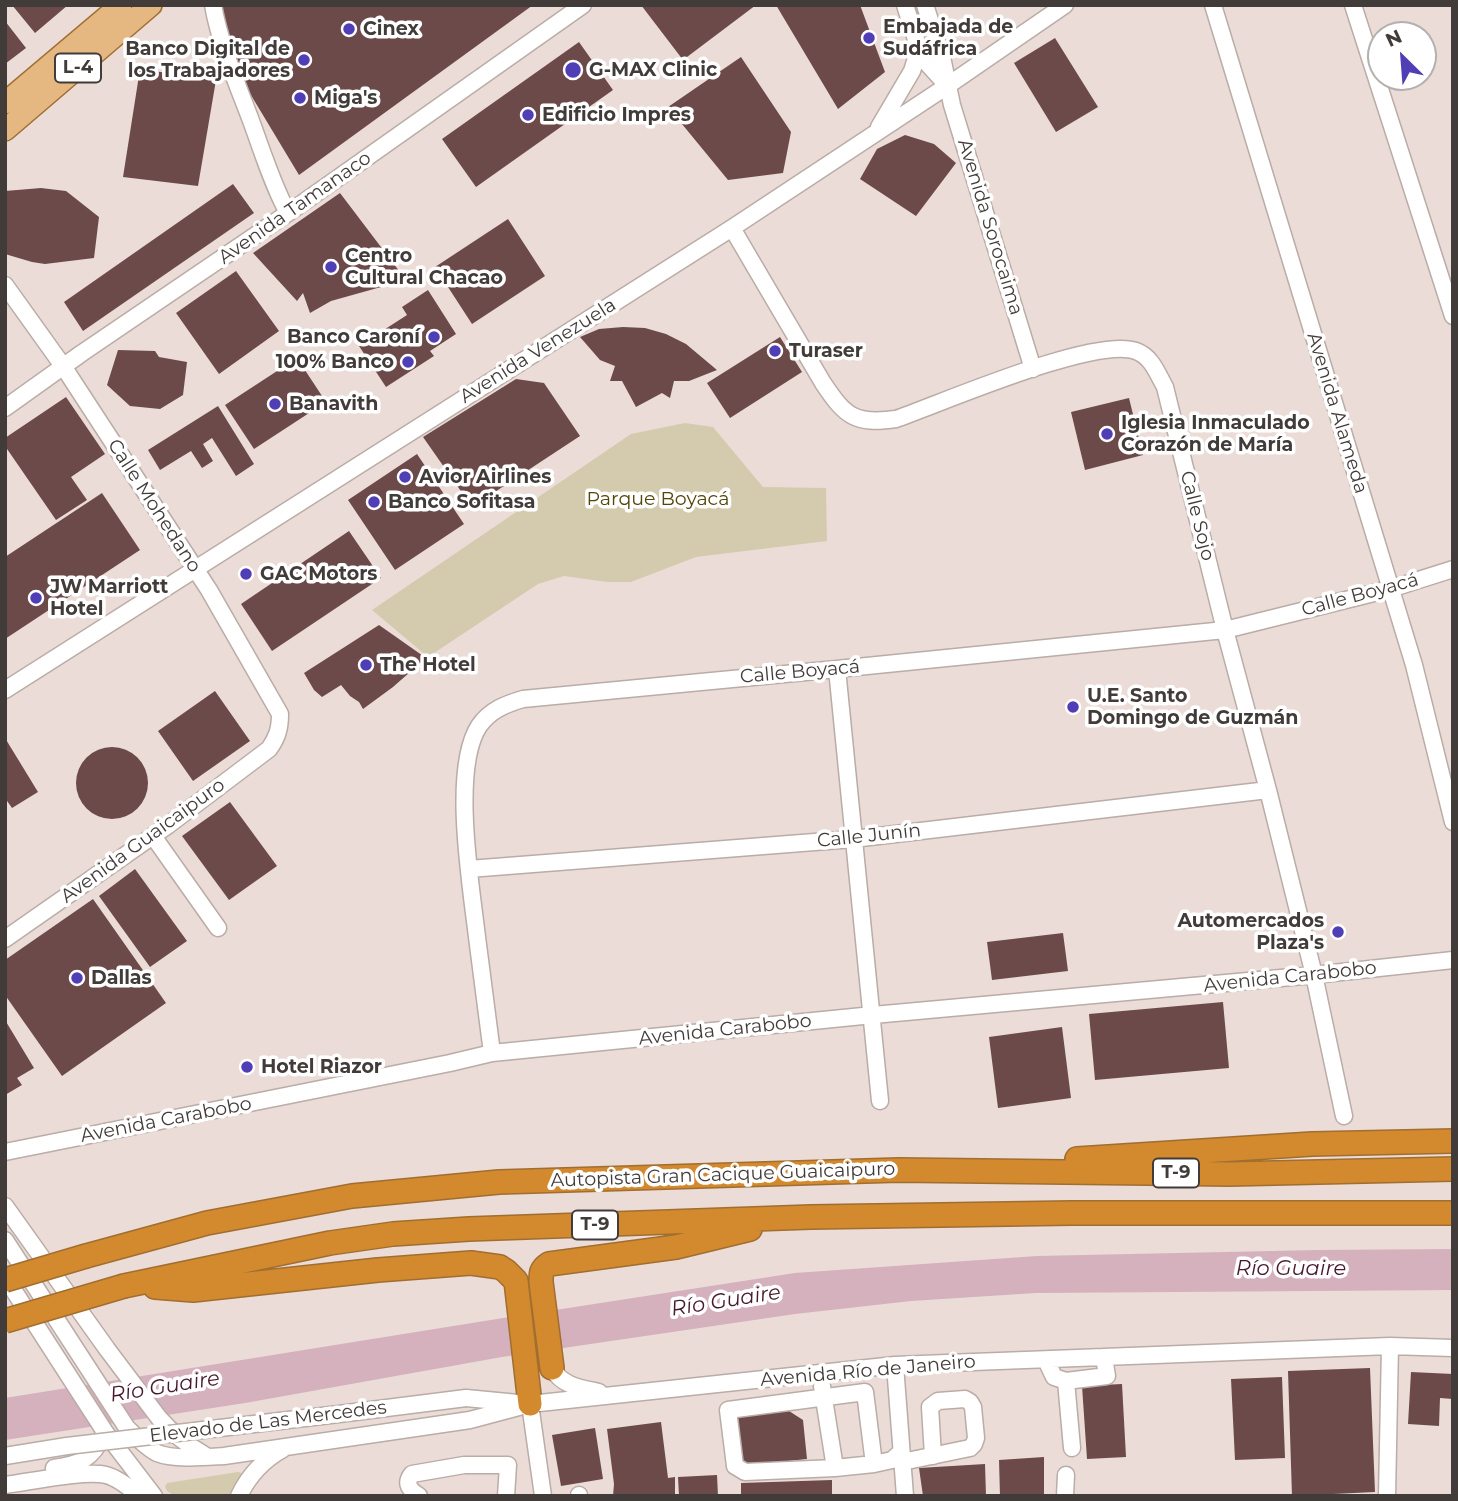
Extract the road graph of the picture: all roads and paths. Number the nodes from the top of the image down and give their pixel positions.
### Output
1 (121, 5) edge
2 (151, 5) edge
3 (212, 5) edge
4 (583, 5) edge
5 (905, 5) edge
6 (925, 5) edge
7 (1065, 5) edge
8 (1213, 5) edge
9 (1353, 5) edge
10 (919, 49) junction
11 (947, 86) junction
12 (5, 103) edge
13 (5, 130) edge
14 (876, 132) junction
15 (288, 213) junction
16 (732, 228) junction
17 (5, 285) edge
18 (1453, 316) edge
19 (63, 366) junction
20 (1033, 369) junction
21 (5, 408) edge
22 (1453, 569) edge
23 (195, 570) junction
24 (1390, 589) junction
25 (1225, 630) junction
26 (837, 669) junction
27 (5, 690) edge
28 (277, 738) joint
29 (1268, 790) junction
30 (1453, 822) edge
31 (153, 836) junction
32 (853, 839) junction
33 (469, 869) junction
34 (218, 928) dead end
35 (5, 939) edge
36 (1453, 960) edge
37 (1314, 975) junction
38 (873, 1015) junction
39 (492, 1053) junction
40 (880, 1101) dead end
41 (1344, 1116) dead end
42 (1453, 1141) edge
43 (5, 1152) edge
44 (899, 1170) junction
45 (1453, 1170) edge
46 (5, 1206) edge
47 (1453, 1213) edge
48 (811, 1217) junction
49 (5, 1240) edge
50 (5, 1279) edge
51 (124, 1286) junction
52 (5, 1321) edge
53 (1390, 1346) junction
54 (1453, 1348) edge
55 (1104, 1357) junction
56 (1046, 1360) junction
57 (895, 1365) junction
58 (552, 1368) joint
59 (820, 1373) junction
60 (1066, 1381) junction
61 (615, 1395) junction
62 (824, 1397) junction
63 (530, 1404) junction
64 (104, 1429) junction
65 (289, 1446) junction
66 (1072, 1448) dead end
67 (5, 1456) edge
68 (933, 1456) dead end
69 (208, 1457) junction
70 (902, 1457) junction
71 (874, 1464) junction
72 (835, 1468) junction
73 (1066, 1475) dead end
74 (5, 1476) edge
75 (5, 1485) edge
76 (139, 1496) edge
77 (154, 1496) edge
78 (240, 1496) edge
79 (419, 1496) edge
80 (506, 1496) edge
81 (542, 1496) edge
82 (905, 1496) edge
83 (1065, 1496) edge
84 (1387, 1496) edge

1 - 12 main road, L-4
2 - 13 main road, L-4
3 - 15 street
4 - 15 street, Avenida Tamanaco
5 - 10 street, Avenida Sorocaima
6 - 11 street, Avenida Sorocaima
7 - 11 street, Avenida Venezuela
8 - 24 street, Avenida Alameda
9 - 18 street
10 - 11 street, Avenida Sorocaima
10 - 14 street
11 - 14 street, Avenida Venezuela
11 - 20 street, Avenida Sorocaima
14 - 16 street, Avenida Venezuela
15 - 19 street, Avenida Tamanaco
16 - 20 street, Calle Sojo
16 - 23 street, Avenida Venezuela
17 - 19 street, Calle Mohedano
19 - 21 street, Avenida Tamanaco
19 - 23 street, Calle Mohedano
20 - 25 street, Calle Sojo
22 - 24 street, Calle Boyacá
23 - 27 street, Avenida Venezuela
23 - 28 street, Calle Mohedano
24 - 25 street, Calle Boyacá
24 - 30 street, Avenida Alameda
25 - 26 street, Calle Boyacá
25 - 29 street, Calle Sojo
26 - 32 street
26 - 33 street, Calle Boyacá
28 - 31 street, Avenida Guaicaipuro
29 - 32 street, Calle Junín
29 - 37 street, Calle Sojo
31 - 34 street
31 - 35 street, Avenida Guaicaipuro
32 - 33 street, Calle Junín
32 - 38 street
33 - 39 street, Calle Boyacá
36 - 37 street, Avenida Carabobo
37 - 38 street, Avenida Carabobo
37 - 41 street, Calle Sojo
38 - 39 street, Avenida Carabobo
38 - 40 street
39 - 43 street, Avenida Carabobo
42 - 44 highway
44 - 45 highway, Autopista Gran Cacique Guaicaipuro / T-9
44 - 50 highway, Autopista Gran Cacique Guaicaipuro / T-9, bridge
46 - 69 street
47 - 48 highway, T-9
48 - 51 highway, T-9
48 - 58 highway, T-9
49 - 69 street, Avenida Río de Janeiro
50 - 64 street
51 - 52 highway, T-9, bridge
51 - 63 highway
53 - 54 street, Avenida Río de Janeiro
53 - 55 street, Avenida Río de Janeiro
53 - 84 street
55 - 56 street, Avenida Río de Janeiro
55 - 60 street
56 - 57 street, Avenida Río de Janeiro
56 - 60 street
57 - 59 street, Avenida Río de Janeiro
57 - 70 street
58 - 61 street, T-9
59 - 61 street, Avenida Río de Janeiro
59 - 62 street
60 - 66 street
61 - 63 street, Avenida Río de Janeiro
62 - 71 street
62 - 72 street
62 - 72 street
63 - 65 street, Avenida Río de Janeiro
63 - 67 street, Elevado de Las Mercedes, bridge
63 - 81 street
64 - 74 street
64 - 77 street
65 - 69 street, Avenida Río de Janeiro
65 - 78 street
68 - 70 street
70 - 71 street
70 - 82 street
71 - 72 street
73 - 83 street
75 - 76 street
79 - 80 street

